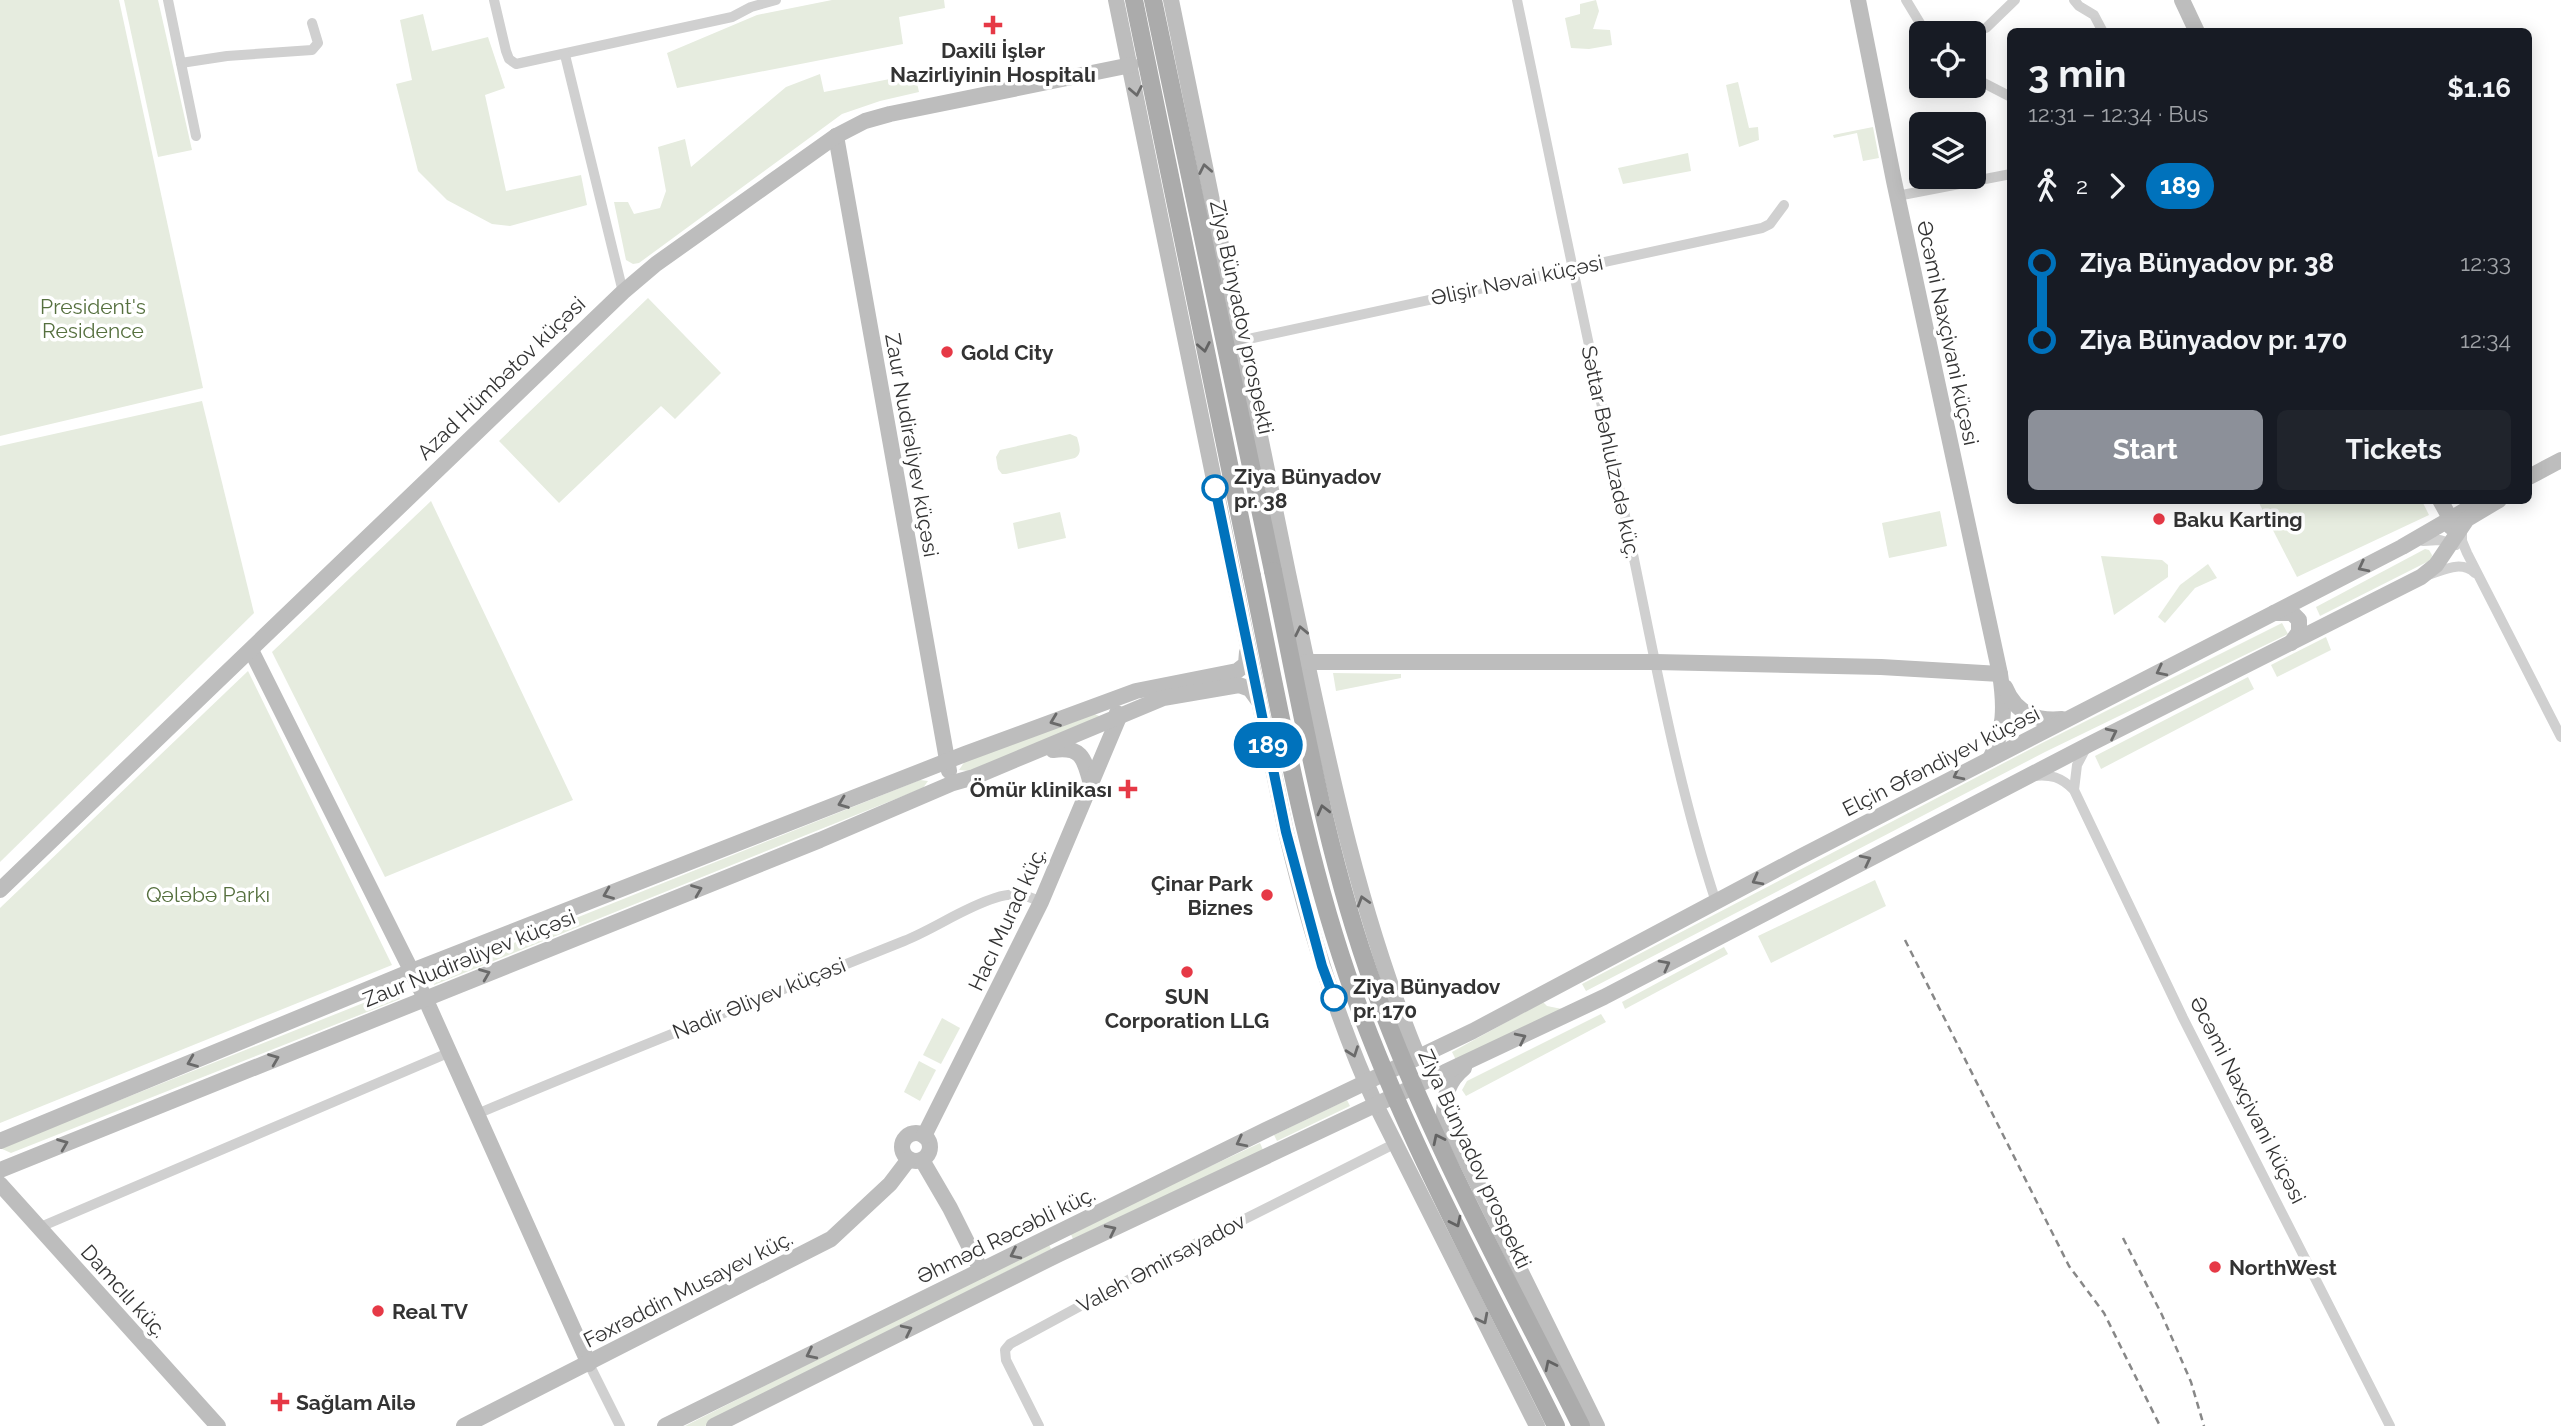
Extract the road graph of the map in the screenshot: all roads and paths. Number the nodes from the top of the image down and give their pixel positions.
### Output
1 (167, 0) edge
2 (494, 0) edge
3 (776, 0) edge
4 (1116, 0) edge
5 (1134, 0) edge
6 (1153, 0) edge
7 (1171, 0) edge
8 (1517, 0) edge
9 (1858, 0) edge
10 (1906, 0) edge
11 (2015, 0) edge
12 (2074, 0) edge
13 (2182, 0) edge
14 (1919, 21) edge
15 (312, 23) dead end
16 (1986, 28) dead end
17 (2102, 28) edge
18 (2195, 28) edge
19 (565, 55) junction
20 (181, 63) junction
21 (1131, 65) junction
22 (1986, 84) edge
23 (2007, 95) edge
24 (195, 136) dead end
25 (836, 136) junction
26 (2007, 175) edge
27 (1897, 196) junction
28 (1784, 205) dead end
29 (1198, 217) junction
30 (1179, 222) junction
31 (1571, 269) junction
32 (622, 292) junction
33 (1239, 341) junction
34 (1188, 349) junction
35 (2561, 460) edge
36 (2561, 469) edge
37 (2532, 475) edge
38 (2532, 484) edge
39 (2439, 504) edge
40 (2443, 504) edge
41 (2478, 504) edge
42 (2492, 504) edge
43 (2457, 520) junction
44 (1263, 527) junction
45 (1241, 529) junction
46 (2423, 537) junction
47 (2450, 543) junction
48 (2440, 559) junction
49 (2470, 559) junction
50 (2421, 578) junction
51 (2481, 580) junction
52 (2274, 613) junction
53 (2289, 645) junction
54 (251, 650) junction
55 (1248, 650) junction
56 (1307, 662) junction
57 (1656, 662) junction
58 (2000, 674) junction
59 (1258, 700) junction
60 (1096, 705) junction
61 (2074, 716) junction
62 (1119, 717) junction
63 (2561, 737) edge
64 (2088, 745) junction
65 (1035, 752) junction
66 (1990, 759) junction
67 (947, 762) junction
68 (2026, 777) junction
69 (953, 783) junction
70 (1091, 783) junction
71 (2074, 790) junction
72 (0, 890) edge
73 (1041, 902) junction
74 (1716, 902) junction
75 (1374, 938) junction
76 (1322, 966) junction
77 (412, 971) junction
78 (1580, 974) junction
79 (1604, 997) junction
80 (425, 998) junction
81 (449, 1053) junction
82 (1418, 1057) junction
83 (1482, 1057) junction
84 (1365, 1082) junction
85 (1376, 1105) junction
86 (477, 1114) junction
87 (1266, 1130) junction
88 (924, 1136) junction
89 (0, 1141) edge
90 (1394, 1144) junction
91 (1276, 1151) junction
92 (915, 1160) junction
93 (0, 1170) edge
94 (0, 1184) edge
95 (1479, 1191) junction
96 (1432, 1219) junction
97 (37, 1228) junction
98 (1051, 1236) junction
99 (1059, 1254) junction
100 (981, 1270) junction
101 (589, 1364) junction
102 (218, 1426) edge
103 (464, 1426) edge
104 (620, 1426) edge
105 (665, 1426) edge
106 (714, 1426) edge
107 (1039, 1426) edge
108 (1537, 1426) edge
109 (1556, 1426) edge
110 (1581, 1426) edge
111 (1597, 1426) edge
112 (2390, 1426) edge

1 - 20 street
2 - 19 street
3 - 19 street
4 - 21 street
5 - 30 main road, Ziya Bünyadov prospekti
6 - 29 main road, Ziya Bünyadov prospekti
33 -> 7 street, Ziya Bünyadov prospekti
8 - 31 street, Səttar Bəhlulzadə küç.
9 - 27 street, Əcəmi Naxçivani küçəsi
10 - 14 street
11 - 16 street
12 - 17 street
13 - 18 street
15 - 20 street
19 - 32 street
20 - 24 street
21 - 25 street, Azad Hümbətov küçəsi
21 -> 34 street
22 - 23 street
25 - 32 street, Azad Hümbətov küçəsi
25 - 67 street, Zaur Nudirəliyev küçəsi
26 - 27 street
27 - 58 street, Əcəmi Naxçivani küçəsi
28 - 31 street, Əlişir Nəvai küçəsi
29 - 33 street
29 - 44 main road, Ziya Bünyadov prospekti
30 - 34 street
30 -> 45 main road, Ziya Bünyadov prospekti
31 - 33 street, Əlişir Nəvai küçəsi
31 - 57 street, Səttar Bəhlulzadə küç.
32 - 54 street, Azad Hümbətov küçəsi
33 - 44 street
56 -> 33 street, Ziya Bünyadov prospekti
34 - 45 street
34 - 55 street
35 - 37 street
36 - 38 street
39 - 46 street
40 - 43 street
41 - 43 street, Elçin Əfəndiyev küçəsi
42 - 43 street, Elçin Əfəndiyev küçəsi
43 - 46 street, Elçin Əfəndiyev küçəsi
43 - 47 street
43 - 49 street
110 -> 44 main road, Ziya Bünyadov prospekti, bridge
45 -> 109 main road, Ziya Bünyadov prospekti, bridge
46 - 47 street
46 - 48 street
46 -> 52 street, Elçin Əfəndiyev küçəsi
47 - 48 street
47 - 49 street
48 - 50 street
49 - 51 street
50 - 51 street
50 - 53 street
51 - 63 street
52 - 53 street
52 -> 61 street, Elçin Əfəndiyev küçəsi
64 -> 53 street
54 - 72 street, Azad Hümbətov küçəsi
54 - 77 street
55 - 59 street
55 - 60 street, Zaur Nudirəliyev küçəsi
56 - 57 street
75 -> 56 street, Ziya Bünyadov prospekti
57 - 58 street
57 - 74 street, Səttar Bəhlulzadə küç.
58 - 61 street
58 - 66 street
59 - 62 street, Zaur Nudirəliyev küçəsi
59 - 76 street
60 - 62 street
60 -> 67 street, Zaur Nudirəliyev küçəsi
61 - 66 street, Elçin Əfəndiyev küçəsi
62 - 65 street, Zaur Nudirəliyev küçəsi
62 - 70 street, Hacı Murad küç.
64 - 68 street
64 - 71 street
65 - 69 street, Zaur Nudirəliyev küçəsi
65 - 70 street
66 -> 74 street, Elçin Əfəndiyev küçəsi
67 - 69 street, Zaur Nudirəliyev küçəsi
67 -> 77 street, Zaur Nudirəliyev küçəsi
68 - 71 street
79 -> 68 street
80 -> 69 street, Zaur Nudirəliyev küçəsi
70 - 73 street, Hacı Murad küç.
71 - 112 street, Əcəmi Naxçivani küçəsi
73 - 86 street, Nadir Əliyev küçəsi
73 - 88 street, Hacı Murad küç.
74 - 78 street, Elçin Əfəndiyev küçəsi
75 - 76 street
75 - 82 street, Ziya Bünyadov prospekti
76 -> 84 street
77 - 80 street
77 -> 89 street, Zaur Nudirəliyev küçəsi
78 - 79 street
78 - 82 street, Elçin Əfəndiyev küçəsi
83 -> 79 street
80 - 81 street
93 -> 80 street, Zaur Nudirəliyev küçəsi
81 - 86 street
81 - 97 street
82 - 84 street, Elçin Əfəndiyev küçəsi
83 - 85 street, Əhməd Rəcəbli küç.
83 - 95 street, Ziya Bünyadov prospekti
84 - 85 street
84 - 87 street, Əhməd Rəcəbli küç.
85 - 90 street
85 - 91 street, Əhməd Rəcəbli küç.
86 - 101 street
87 - 91 street
87 -> 98 street, Əhməd Rəcəbli küç.
88 - 92 street
88 - 92 street
90 - 96 street
90 - 107 street, Valeh Əmirsayadov
99 -> 91 street, Əhməd Rəcəbli küç.
92 - 100 street
92 - 101 street, Fəxrəddin Musayev küç.
94 - 97 street, Damcılı küç.
95 - 96 street
95 - 111 street, Ziya Bünyadov prospekti
96 -> 108 street
97 - 102 street, Damcılı küç.
98 - 99 street
98 -> 100 street, Əhməd Rəcəbli küç.
106 -> 99 street, Əhməd Rəcəbli küç.
100 -> 105 street, Əhməd Rəcəbli küç.
101 - 103 street, Fəxrəddin Musayev küç.
101 - 104 street

